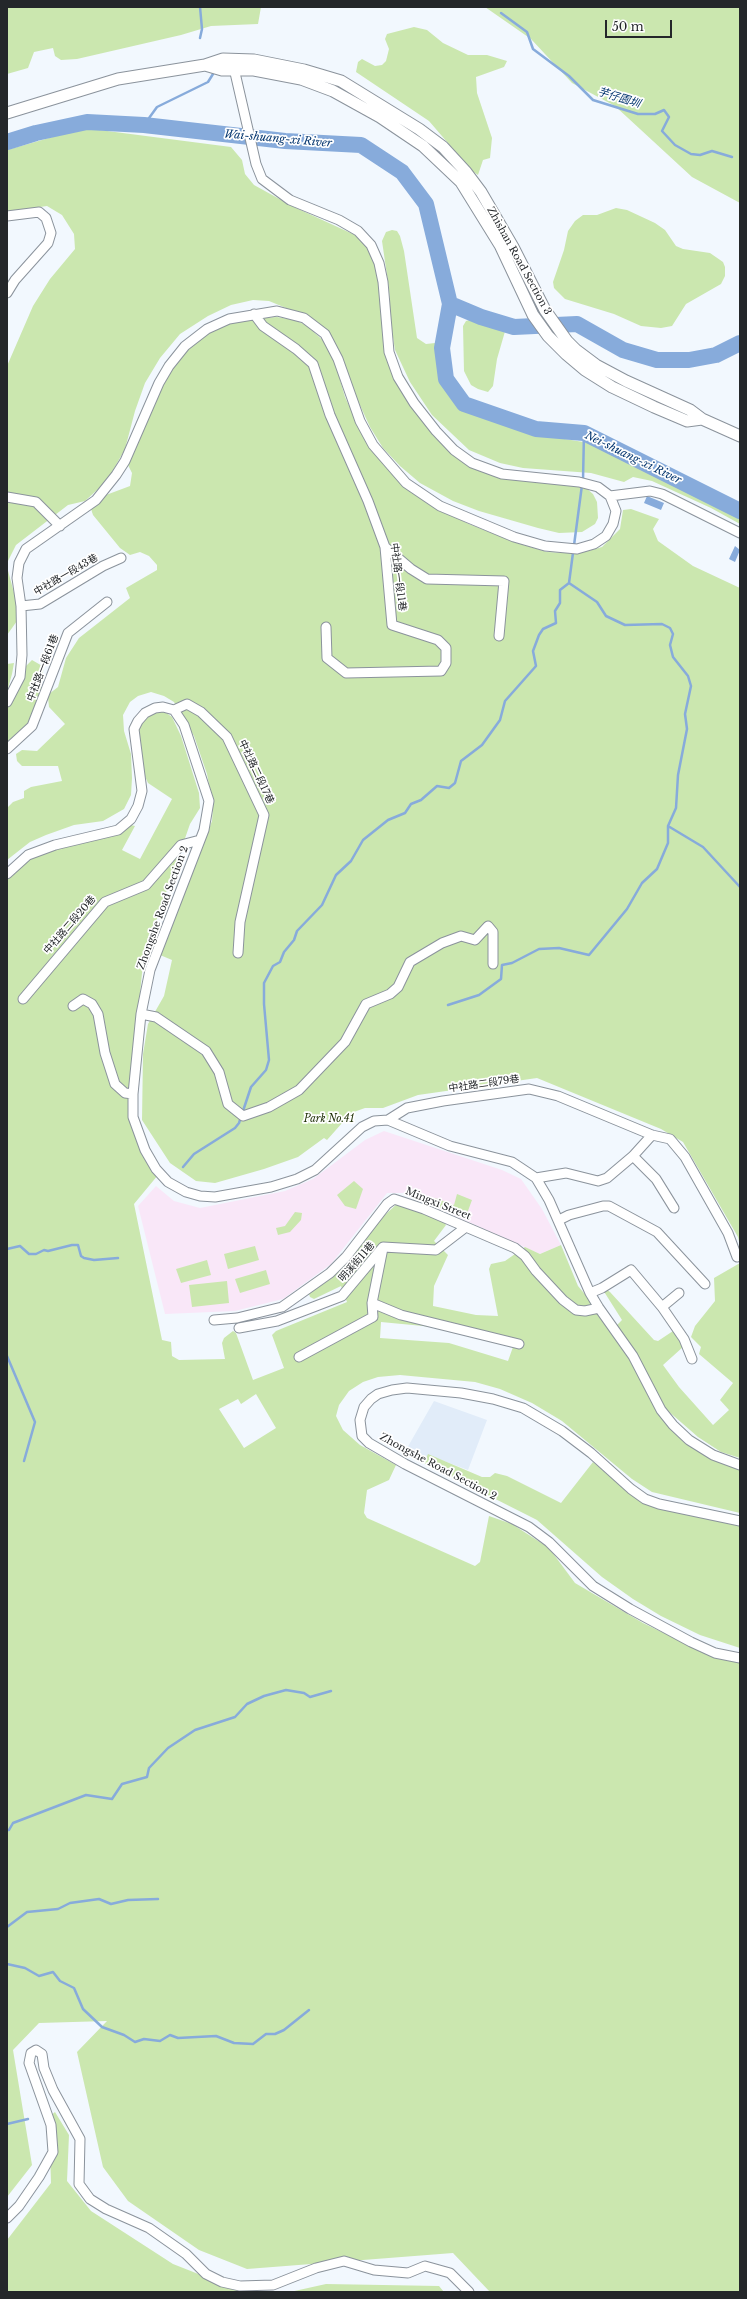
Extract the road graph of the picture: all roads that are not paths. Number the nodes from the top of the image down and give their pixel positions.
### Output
1 (234, 70) junction
2 (7, 113) edge
3 (7, 216) edge
4 (7, 293) edge
5 (254, 314) junction
6 (702, 419) junction
7 (740, 436) edge
8 (610, 496) junction
9 (7, 497) edge
10 (60, 526) junction
11 (740, 533) edge
12 (385, 547) junction
13 (121, 558) dead end
14 (107, 602) dead end
15 (21, 606) junction
16 (326, 627) dead end
17 (499, 636) dead end
18 (7, 702) edge
19 (174, 710) junction
20 (7, 749) edge
21 (200, 840) junction
22 (7, 874) edge
23 (238, 953) dead end
24 (493, 964) dead end
25 (23, 998) dead end
26 (73, 1006) dead end
27 (141, 1014) junction
28 (133, 1094) junction
29 (388, 1120) junction
30 (652, 1136) junction
31 (633, 1156) junction
32 (536, 1178) junction
33 (674, 1208) dead end
34 (559, 1220) junction
35 (466, 1227) junction
36 (383, 1247) junction
37 (737, 1257) dead end
38 (705, 1284) dead end
39 (590, 1292) junction
40 (679, 1293) dead end
41 (372, 1303) junction
42 (662, 1307) junction
43 (599, 1308) junction
44 (214, 1320) dead end
45 (239, 1328) dead end
46 (519, 1344) dead end
47 (299, 1357) dead end
48 (692, 1359) dead end
49 (740, 1465) edge
50 (740, 1521) edge
51 (740, 1658) edge
52 (7, 2218) edge
53 (469, 2292) edge

1 - 2 street
1 - 6 street, Zhishan Road Section 3
1 - 6 street, Zhishan Road Section 3
1 - 8 street
3 - 4 street
5 - 8 street
5 - 10 street
5 - 12 street, 中社路一段11巷
6 - 7 street, Zhishan Road Section 3
8 - 11 street
9 - 10 street
10 - 15 street
12 - 16 street, 中社路一段11巷
12 - 17 street
13 - 15 street, 中社路一段43巷
14 - 20 street, 中社路一段61巷
15 - 18 street
19 - 21 street, Zhongshe Road Section 2
19 - 22 street
19 - 23 street, 中社路二段17巷
21 - 25 street, 中社路二段20巷
21 - 27 street, Zhongshe Road Section 2
24 - 27 street
26 - 28 street
27 - 28 street, Zhongshe Road Section 2
28 - 29 street, Zhongshe Road Section 2
29 - 30 street, 中社路二段79巷
29 - 32 street
30 - 31 street
30 - 37 street, 中社路二段79巷
31 - 32 street
31 - 33 street
32 - 34 street
34 - 38 street
34 - 39 street
35 - 36 street, 明溪街11巷
35 - 43 street, Mingxi Street
35 - 44 street, Mingxi Street
36 - 41 street
36 - 45 street, 明溪街11巷
39 - 42 street
39 - 43 street
40 - 42 street
41 - 46 street
41 - 47 street
42 - 48 street
43 - 49 street
50 - 51 street, Zhongshe Road Section 2
52 - 53 street

